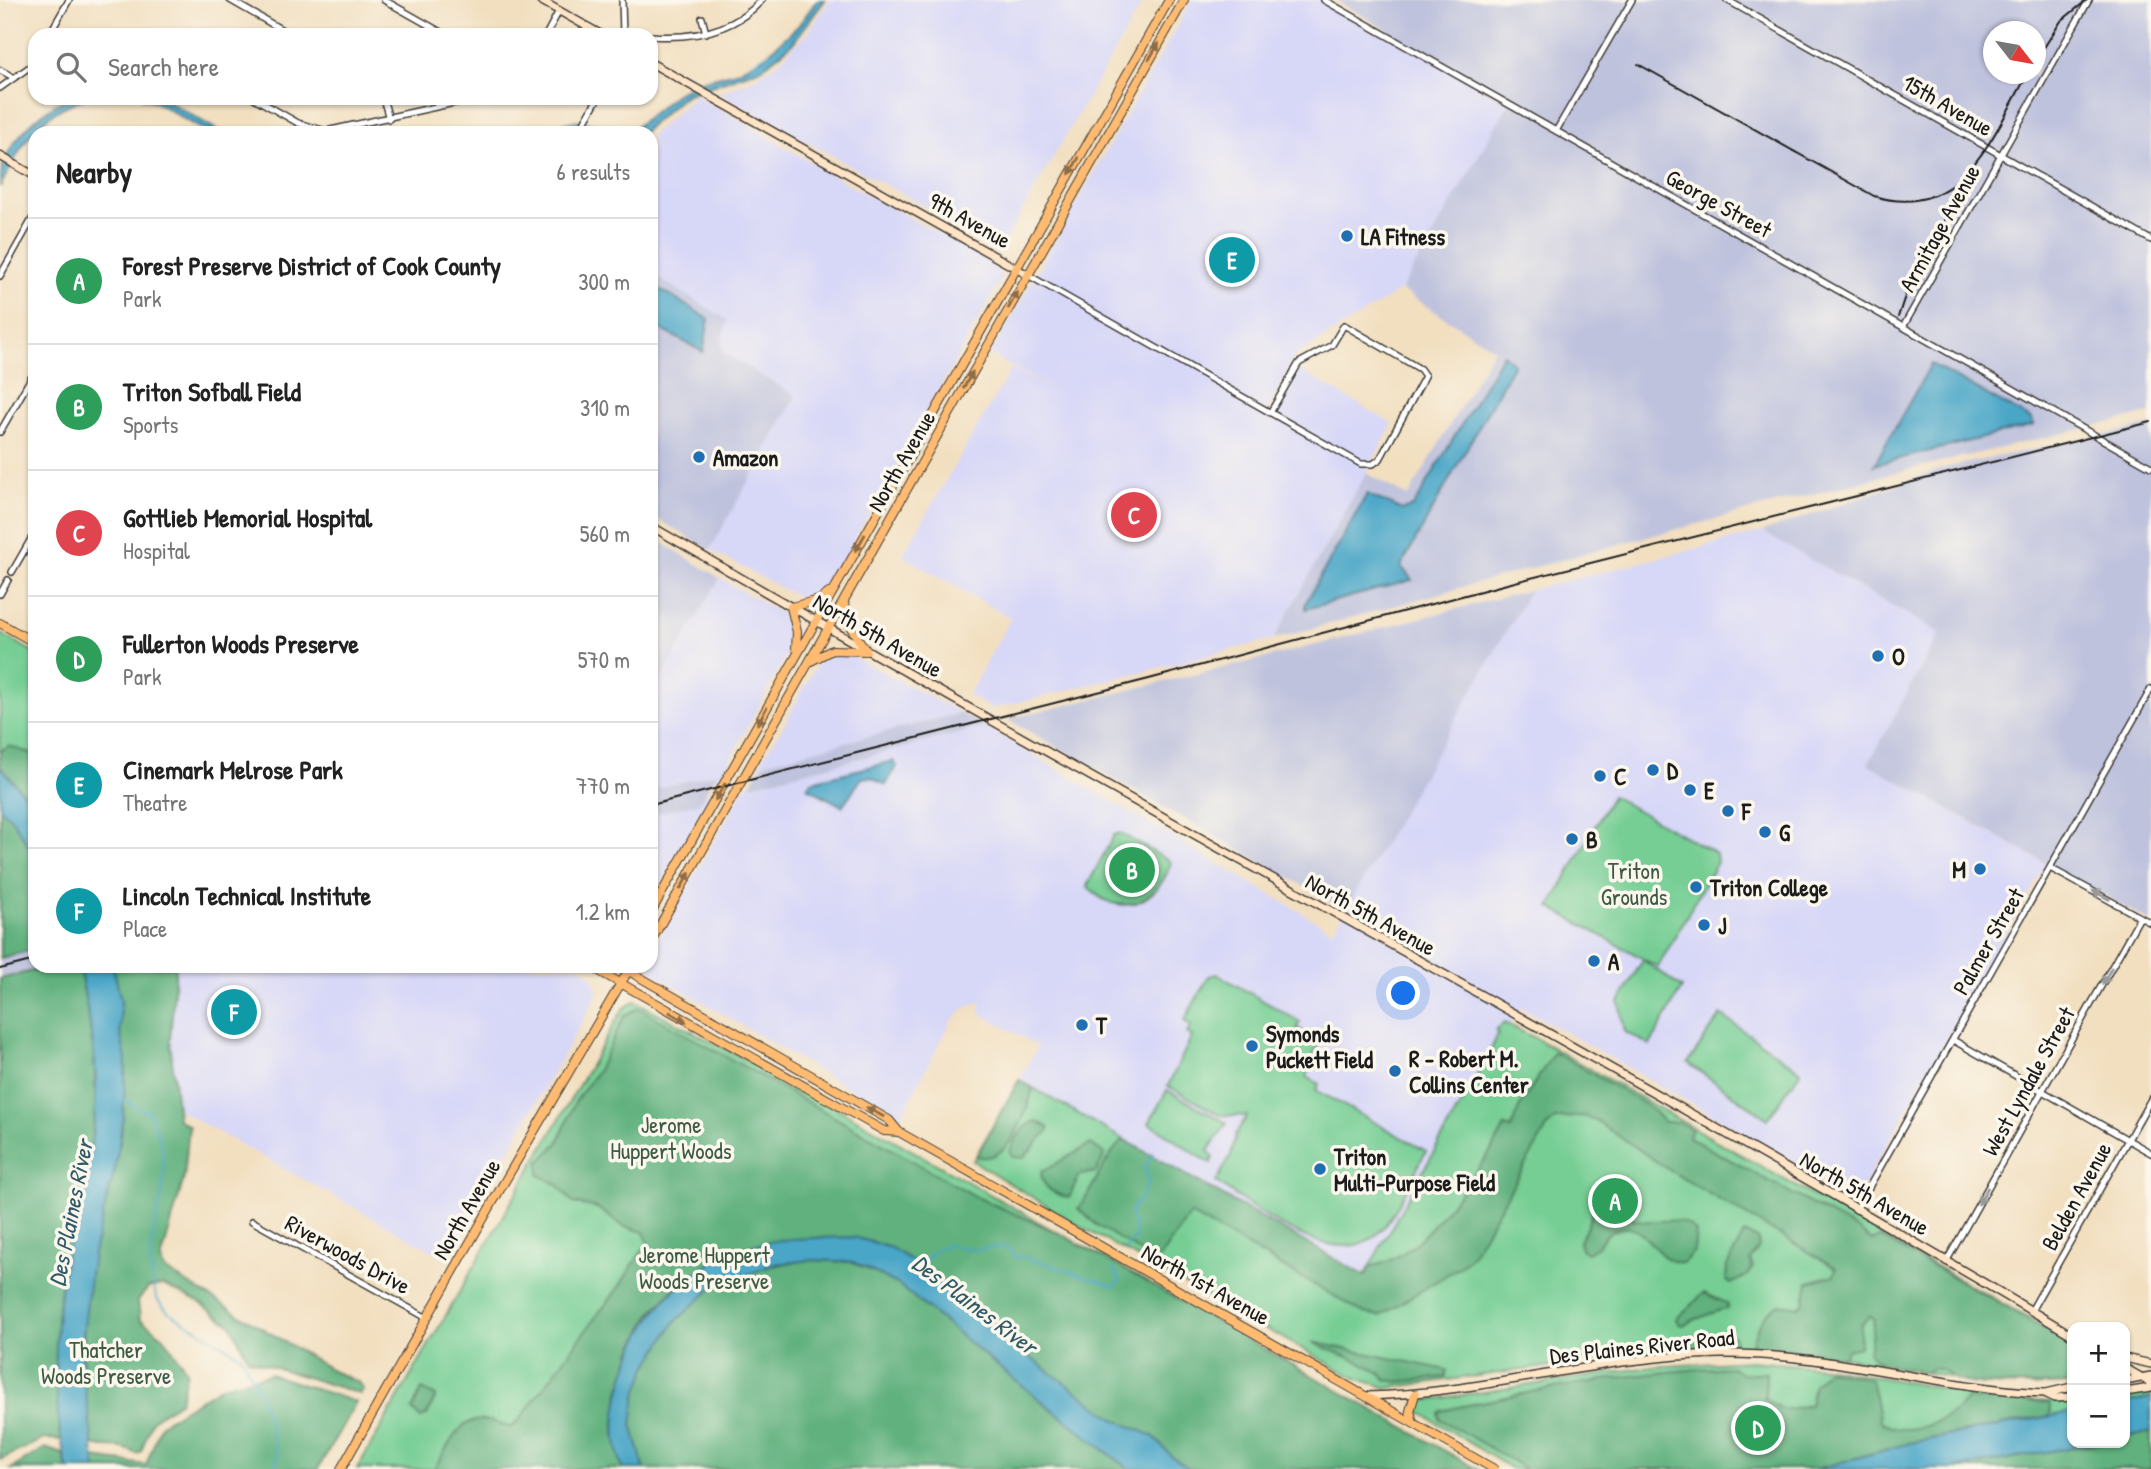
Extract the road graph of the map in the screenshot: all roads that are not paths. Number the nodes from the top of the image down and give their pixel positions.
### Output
1 (69, 0) edge
2 (230, 0) edge
3 (384, 0) edge
4 (622, 0) edge
5 (762, 0) edge
6 (1169, 0) edge
7 (1184, 0) edge
8 (1324, 0) edge
9 (1632, 0) edge
10 (1727, 0) edge
11 (2089, 0) edge
12 (543, 1) edge
13 (559, 11) junction
14 (702, 18) dead end
15 (53, 28) edge
16 (279, 28) edge
17 (434, 28) edge
18 (549, 28) edge
19 (589, 28) edge
20 (623, 28) edge
21 (706, 33) junction
22 (658, 36) edge
23 (28, 66) edge
24 (658, 67) edge
25 (0, 70) edge
26 (13, 77) junction
27 (0, 89) edge
28 (267, 105) edge
29 (385, 105) edge
30 (448, 105) edge
31 (594, 105) edge
32 (389, 119) junction
33 (307, 126) edge
34 (358, 126) edge
35 (582, 126) edge
36 (1556, 131) junction
37 (1999, 154) junction
38 (3, 158) edge
39 (28, 172) edge
40 (28, 226) edge
41 (2151, 240) edge
42 (1016, 268) junction
43 (1028, 275) junction
44 (0, 276) edge
45 (1903, 327) junction
46 (28, 383) edge
47 (1270, 412) junction
48 (0, 432) edge
49 (2151, 467) edge
50 (658, 530) edge
51 (28, 544) edge
52 (12, 572) dead end
53 (8, 580) dead end
54 (836, 585) junction
55 (0, 594) edge
56 (844, 598) junction
57 (791, 607) junction
58 (816, 621) junction
59 (0, 623) edge
60 (827, 628) junction
61 (28, 639) edge
62 (866, 651) junction
63 (807, 664) junction
64 (789, 668) junction
65 (2151, 689) edge
66 (2050, 868) junction
67 (658, 900) edge
68 (2140, 917) junction
69 (2151, 923) edge
70 (658, 929) edge
71 (602, 973) edge
72 (623, 973) edge
73 (636, 973) edge
74 (619, 983) junction
75 (1952, 1040) junction
76 (2042, 1091) junction
77 (2151, 1099) edge
78 (899, 1132) junction
79 (2128, 1140) junction
80 (2151, 1153) edge
81 (1856, 1210) junction
82 (252, 1221) dead end
83 (1946, 1263) junction
84 (2031, 1311) junction
85 (426, 1318) junction
86 (2067, 1332) edge
87 (2130, 1359) edge
88 (2151, 1364) edge
89 (2130, 1371) edge
90 (2151, 1376) edge
91 (2141, 1377) junction
92 (2130, 1380) edge
93 (2151, 1385) edge
94 (2067, 1388) edge
95 (2130, 1391) edge
96 (1415, 1394) junction
97 (2045, 1394) junction
98 (1367, 1396) junction
99 (2067, 1397) edge
100 (1413, 1423) junction
101 (341, 1469) edge
102 (1493, 1469) edge

1 - 15 street
2 - 16 street
3 - 17 street
4 - 20 street
5 - 21 street
6 -> 42 main road, North Avenue
43 -> 7 main road, North Avenue
8 - 36 street, George Street
9 - 36 street
10 - 37 street, 15th Avenue
11 - 37 street, Armitage Avenue
12 - 13 street
13 - 18 street
13 - 19 street
14 - 21 street
21 - 22 street
23 - 26 street
24 - 42 street, 9th Avenue
25 - 26 street
26 - 27 street
28 - 33 street
29 - 32 street
30 - 32 street
31 - 35 street
32 - 34 street
36 - 45 street, George Street
37 - 41 street, 15th Avenue
37 - 45 street, Armitage Avenue
38 - 39 street
40 - 44 street
42 - 43 street, 9th Avenue
42 -> 54 main road, North Avenue
43 - 47 street, 9th Avenue
56 -> 43 main road, North Avenue
45 - 49 street, George Street
46 - 48 street
47 - 47 street, 9th Avenue
50 - 57 street, North 5th Avenue
51 - 52 street
53 - 55 street
54 - 57 main road
54 - 58 main road, North Avenue
56 - 60 main road, North Avenue
56 - 62 main road
57 - 58 street, North 5th Avenue
57 - 64 main road
58 - 60 street, North 5th Avenue
58 - 64 main road, North Avenue
59 - 61 main road
60 - 62 street, North 5th Avenue
60 - 63 main road, North Avenue
62 - 63 main road
62 - 81 street, North 5th Avenue
70 -> 63 main road, North Avenue
64 -> 67 main road, North Avenue
65 - 66 street, Palmer Street
68 -> 66 street
66 - 75 street, Palmer Street
68 - 69 street
68 -> 76 street, West Lyndale Street
71 - 74 main road, North 1st Avenue
72 - 74 main road, North Avenue
78 -> 73 main road, North 1st Avenue
74 -> 78 main road, North 1st Avenue
74 - 85 main road, North Avenue
75 - 76 street
75 - 81 street, Palmer Street
76 - 79 street
76 -> 83 street, West Lyndale Street
77 - 79 street, Belden Avenue
78 - 98 main road, North 1st Avenue
79 - 80 street
79 - 84 street, Belden Avenue
81 - 83 street, North 5th Avenue
82 - 85 street, Riverwoods Drive
83 - 84 street, North 5th Avenue
84 - 86 street, North 5th Avenue
85 - 101 main road, North Avenue
87 - 88 street
89 - 91 street
90 - 91 street
91 - 92 street
91 - 93 street
93 - 95 street
94 - 97 street, Des Plaines River Road
96 - 97 street, Des Plaines River Road
96 - 98 street, Des Plaines River Road
96 - 100 main road
97 - 99 street, Des Plaines River Road
98 - 100 main road, North 1st Avenue
100 - 102 main road, North 1st Avenue

